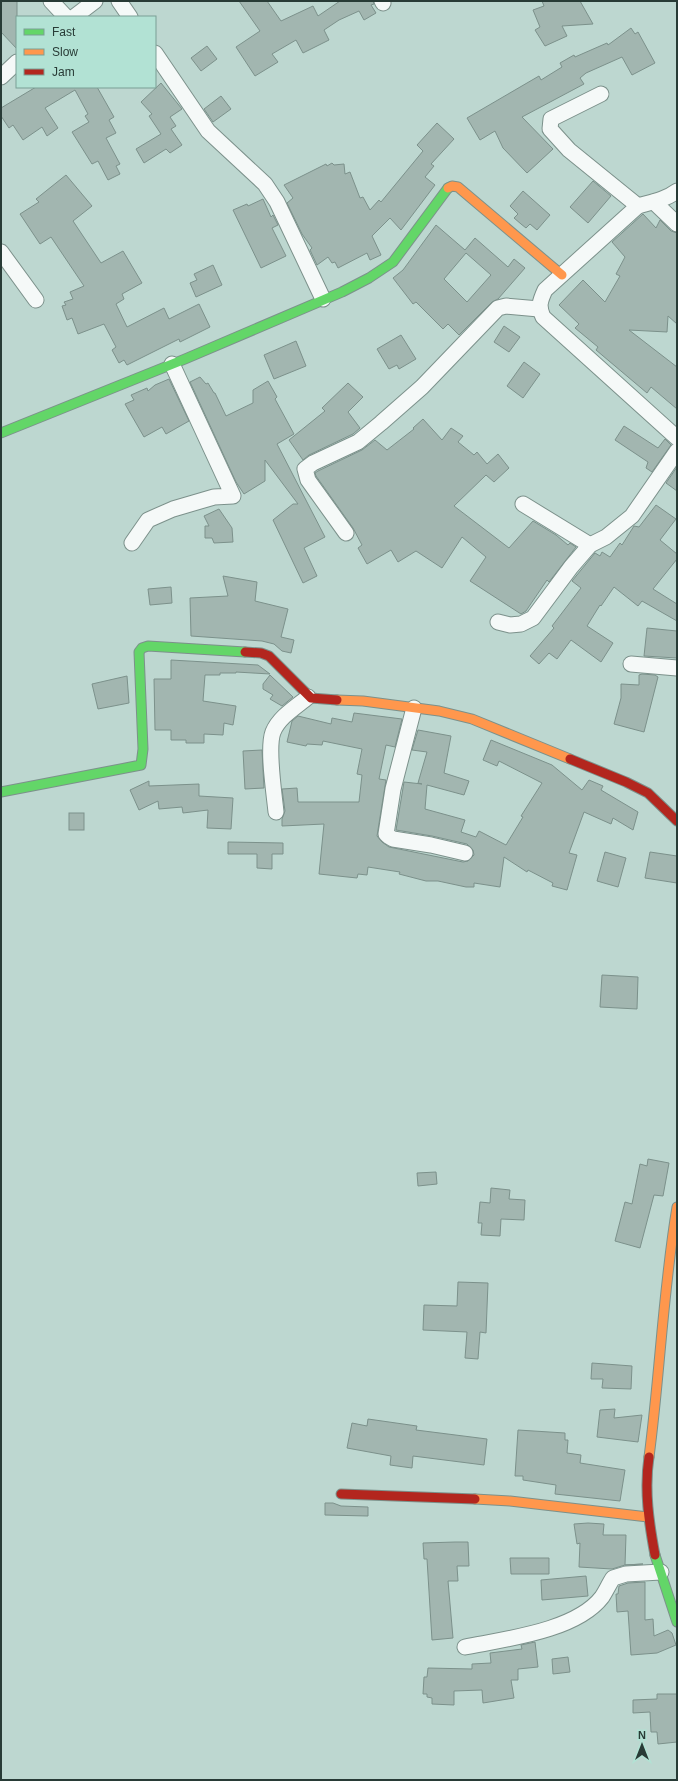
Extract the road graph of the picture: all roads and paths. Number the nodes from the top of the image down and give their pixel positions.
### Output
1 (51, 1) edge
2 (95, 1) edge
3 (119, 1) edge
4 (65, 16) edge
5 (75, 16) edge
6 (129, 16) edge
7 (156, 55) edge
8 (16, 63) edge
9 (1, 77) edge
10 (601, 94) dead end
11 (677, 191) edge
12 (654, 202) junction
13 (638, 206) junction
14 (677, 224) edge
15 (1, 252) edge
16 (562, 275) junction
17 (323, 299) junction
18 (36, 300) dead end
19 (539, 309) junction
20 (172, 364) junction
21 (1, 433) edge
22 (677, 438) edge
23 (677, 451) edge
24 (523, 504) dead end
25 (346, 533) dead end
26 (132, 543) dead end
27 (590, 545) junction
28 (498, 622) dead end
29 (631, 664) dead end
30 (677, 668) edge
31 (308, 697) junction
32 (414, 708) junction
33 (1, 792) edge
34 (276, 812) dead end
35 (677, 821) edge
36 (465, 853) dead end
37 (677, 1206) edge
38 (341, 1494) dead end
39 (648, 1517) junction
40 (661, 1572) junction
41 (677, 1622) edge
42 (465, 1648) dead end

1 - 4 street
2 - 5 street
3 - 6 street
7 - 17 street
8 - 9 street
10 - 13 street
11 - 12 street
12 - 13 street
12 - 14 street
13 - 16 street
15 - 18 street
16 - 17 street
16 - 19 street
17 - 20 street
19 - 22 street
19 - 25 street
20 - 21 street
20 - 26 street
23 - 27 street
24 - 27 street
27 - 28 street
29 - 30 street
31 - 32 street
31 - 33 street
31 - 34 street
32 - 35 street
32 - 36 street
37 - 39 street
38 - 39 street
39 - 40 street
40 - 41 street
40 - 42 street

